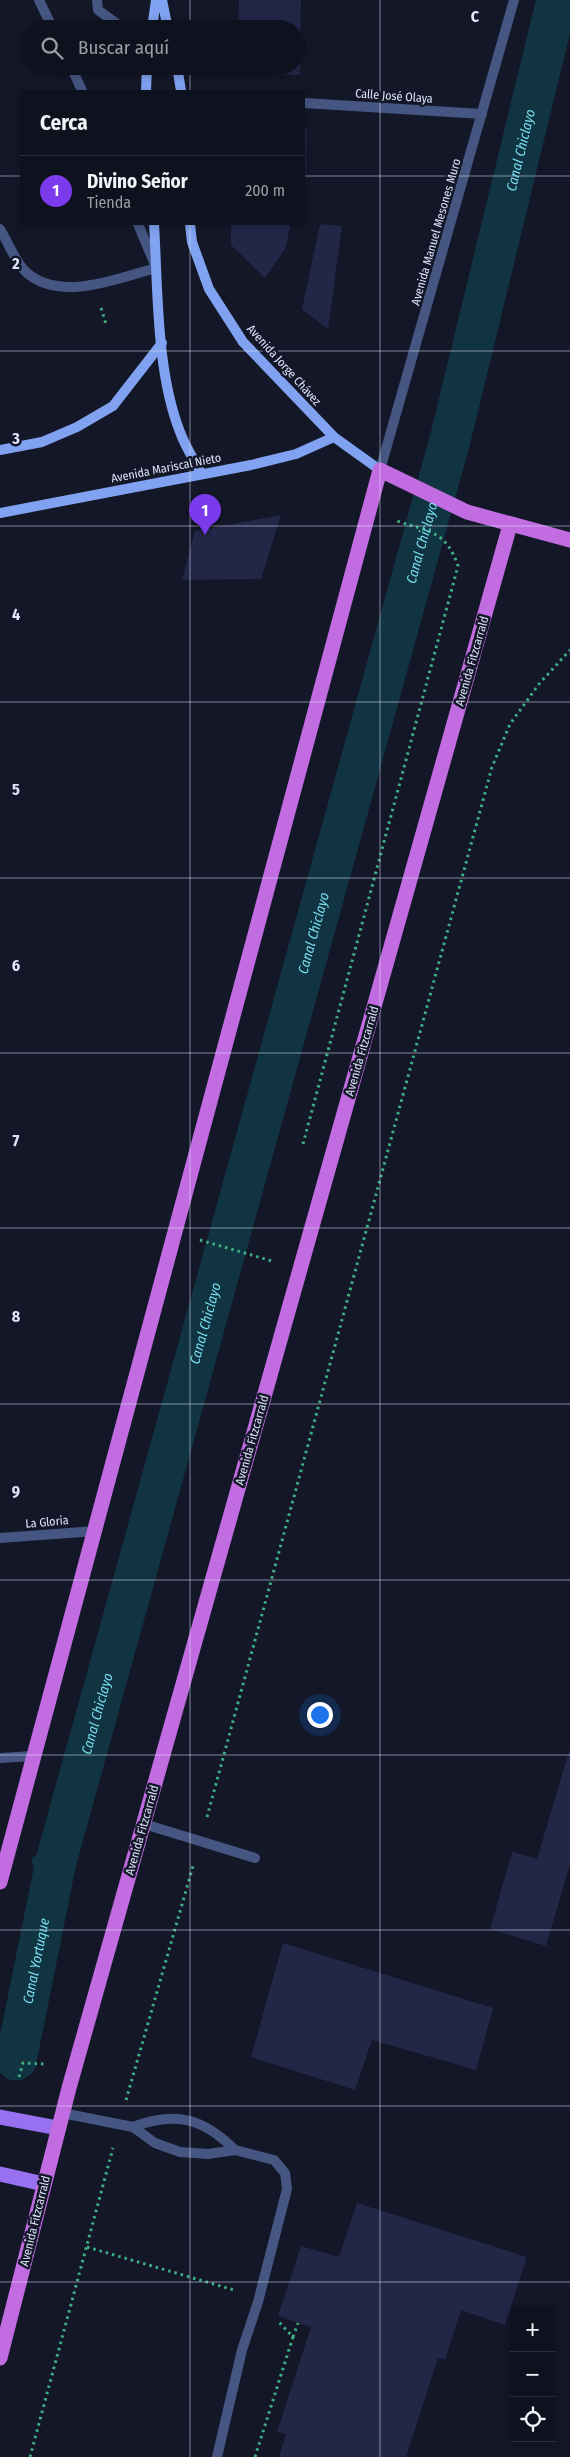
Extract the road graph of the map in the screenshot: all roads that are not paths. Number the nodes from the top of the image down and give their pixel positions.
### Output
1 (39, 0) edge
2 (98, 0) edge
3 (156, 0) edge
4 (162, 0) edge
5 (514, 0) edge
6 (49, 20) edge
7 (112, 20) edge
8 (153, 20) edge
9 (166, 20) edge
10 (75, 75) edge
11 (147, 75) edge
12 (178, 75) edge
13 (82, 90) edge
14 (146, 90) edge
15 (181, 90) edge
16 (305, 103) edge
17 (482, 114) junction
18 (138, 225) edge
19 (154, 225) edge
20 (190, 225) edge
21 (0, 229) edge
22 (156, 268) junction
23 (162, 343) junction
24 (334, 437) junction
25 (0, 450) edge
26 (380, 470) junction
27 (201, 473) junction
28 (0, 513) edge
29 (510, 525) junction
30 (570, 540) edge
31 (96, 1531) junction
32 (0, 1538) edge
33 (32, 1756) junction
34 (0, 1758) edge
35 (144, 1824) junction
36 (255, 1858) dead end
37 (0, 1882) edge
38 (62, 2113) junction
39 (0, 2118) edge
40 (133, 2127) junction
41 (58, 2128) junction
42 (235, 2150) junction
43 (0, 2174) edge
44 (44, 2184) junction
45 (0, 2358) edge
46 (217, 2457) edge

1 - 6 street
2 - 7 street
3 - 8 main road
4 - 9 main road
5 - 17 street, Avenida Manuel Mesones Muro
10 - 13 street
11 - 14 main road
12 - 15 main road
16 - 17 street, Calle José Olaya
17 - 26 street, Avenida Manuel Mesones Muro
18 - 22 street
19 - 22 main road
20 - 24 main road, Avenida Jorge Chávez
21 - 22 street
22 - 23 main road
23 - 25 main road
23 - 27 main road
24 - 26 main road, Avenida Jorge Chávez
24 - 27 main road, Avenida Mariscal Nieto
26 - 29 highway
26 - 31 highway
27 - 28 main road, Avenida Mariscal Nieto
29 - 30 highway
29 - 35 highway, Avenida Fitzcarrald
31 - 32 street, La Gloria
31 - 33 highway
33 - 34 street
33 - 37 highway
35 - 36 street
35 - 38 highway, Avenida Fitzcarrald
38 - 40 street
38 - 41 highway, Avenida Fitzcarrald
39 - 41 main road
40 - 42 street
40 - 42 street
41 - 44 highway, Avenida Fitzcarrald
42 - 46 street
43 - 44 main road
44 - 45 highway, Avenida Fitzcarrald

